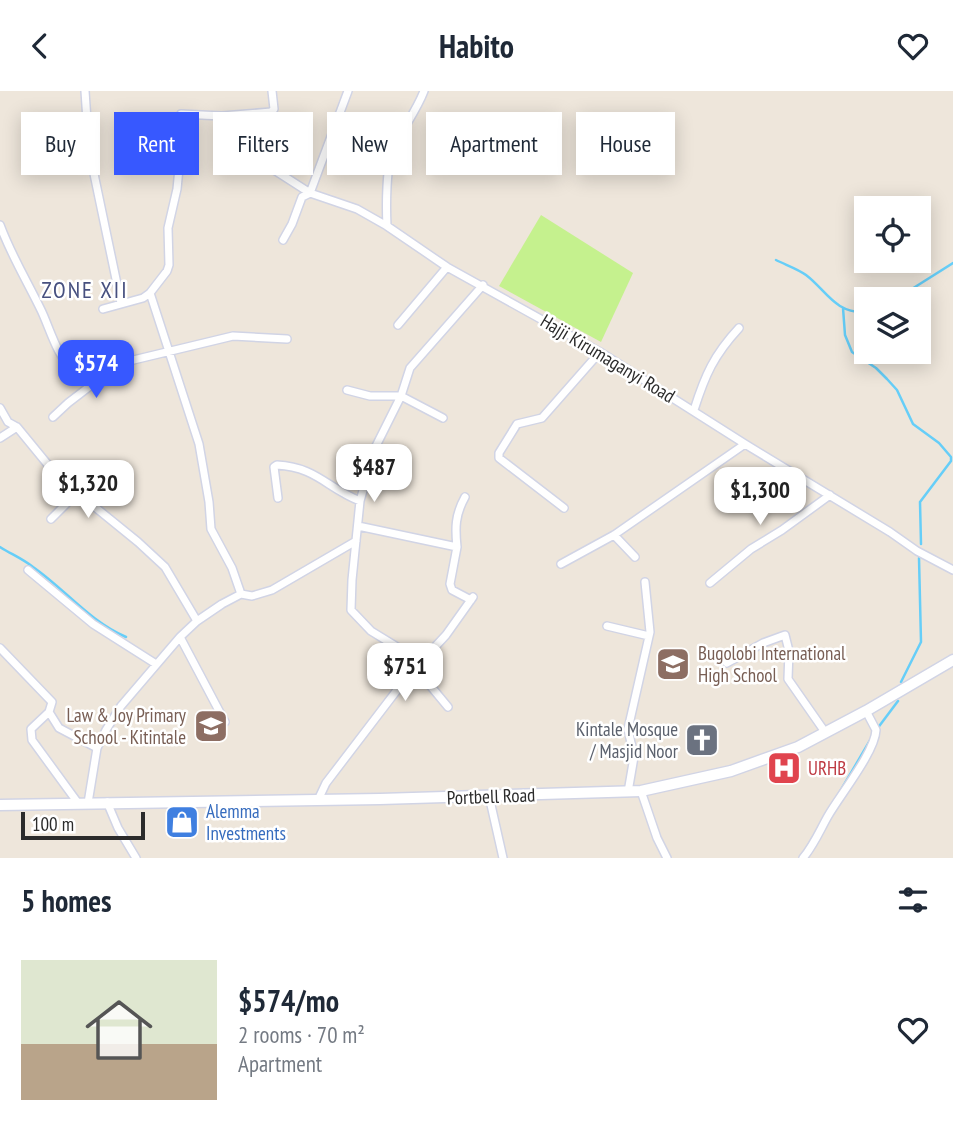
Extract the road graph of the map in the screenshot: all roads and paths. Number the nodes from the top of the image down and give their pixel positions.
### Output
1 (85, 91) edge
2 (272, 91) edge
3 (348, 91) edge
4 (424, 91) edge
5 (86, 112) edge
6 (199, 115) edge
7 (95, 175) edge
8 (178, 175) edge
9 (282, 175) edge
10 (310, 193) junction
11 (0, 225) edge
12 (387, 226) junction
13 (283, 240) dead end
14 (447, 267) junction
15 (483, 285) junction
16 (149, 293) junction
17 (121, 303) junction
18 (103, 309) dead end
19 (398, 325) dead end
20 (739, 328) dead end
21 (287, 339) dead end
22 (600, 352) junction
23 (169, 353) junction
24 (121, 363) junction
25 (346, 390) dead end
26 (401, 396) junction
27 (0, 408) edge
28 (694, 410) junction
29 (53, 417) dead end
30 (443, 418) dead end
31 (4, 423) edge
32 (17, 427) junction
33 (0, 437) edge
34 (745, 444) junction
35 (76, 494) junction
36 (830, 495) junction
37 (465, 497) dead end
38 (278, 498) dead end
39 (360, 501) junction
40 (564, 508) dead end
41 (51, 519) dead end
42 (358, 526) junction
43 (614, 535) junction
44 (356, 541) junction
45 (457, 547) junction
46 (635, 557) dead end
47 (561, 564) dead end
48 (28, 570) dead end
49 (953, 570) edge
50 (645, 582) dead end
51 (710, 583) dead end
52 (241, 594) junction
53 (198, 621) junction
54 (607, 626) dead end
55 (649, 636) junction
56 (180, 637) junction
57 (0, 648) edge
58 (953, 660) edge
59 (420, 661) junction
60 (727, 663) dead end
61 (156, 664) junction
62 (448, 707) dead end
63 (866, 711) junction
64 (49, 712) junction
65 (225, 722) dead end
66 (825, 733) junction
67 (97, 748) junction
68 (641, 791) junction
69 (628, 792) junction
70 (489, 796) junction
71 (318, 800) junction
72 (107, 802) junction
73 (83, 803) junction
74 (0, 804) edge
75 (136, 858) edge
76 (503, 858) edge
77 (667, 858) edge
78 (803, 858) edge

1 - 5 street
2 - 6 street
3 - 10 street
4 - 12 street
7 - 17 street
8 - 16 street
9 - 10 street, Hajji Kirumaganyi Road
10 - 12 street, Hajji Kirumaganyi Road
10 - 13 street
11 - 24 street
12 - 14 street, Hajji Kirumaganyi Road
14 - 15 street, Hajji Kirumaganyi Road
14 - 19 street
15 - 22 street, Hajji Kirumaganyi Road
15 - 26 street
16 - 17 street
16 - 23 street
17 - 18 street
20 - 28 street
21 - 23 street
22 - 28 street, Hajji Kirumaganyi Road
22 - 40 street
23 - 24 street
23 - 52 street
24 - 29 street
25 - 26 street
26 - 30 street
26 - 39 street
27 - 31 street
28 - 34 street, Hajji Kirumaganyi Road
31 - 32 street
32 - 33 street
32 - 35 street
34 - 36 street, Hajji Kirumaganyi Road
34 - 43 street
35 - 41 street
35 - 53 street
36 - 49 street, Hajji Kirumaganyi Road
36 - 51 street
37 - 45 street
38 - 39 street
39 - 42 street
42 - 44 street
42 - 45 street
43 - 46 street
43 - 47 street
44 - 52 street
44 - 59 street
45 - 59 street
48 - 61 street
50 - 55 street
52 - 53 street
53 - 56 street
54 - 55 street
55 - 69 street
56 - 61 street
56 - 65 street
57 - 64 street
58 - 63 main road, Portbell Road
59 - 62 street
59 - 71 street
60 - 66 street
61 - 67 street
63 - 66 main road, Portbell Road
63 - 78 street
64 - 67 street
64 - 73 street
66 - 68 main road, Portbell Road
67 - 73 street
68 - 69 main road, Portbell Road
68 - 77 street
69 - 70 main road, Portbell Road
70 - 71 main road, Portbell Road
70 - 76 street
71 - 72 main road, Portbell Road
72 - 73 main road, Portbell Road
72 - 75 street
73 - 74 main road, Portbell Road

